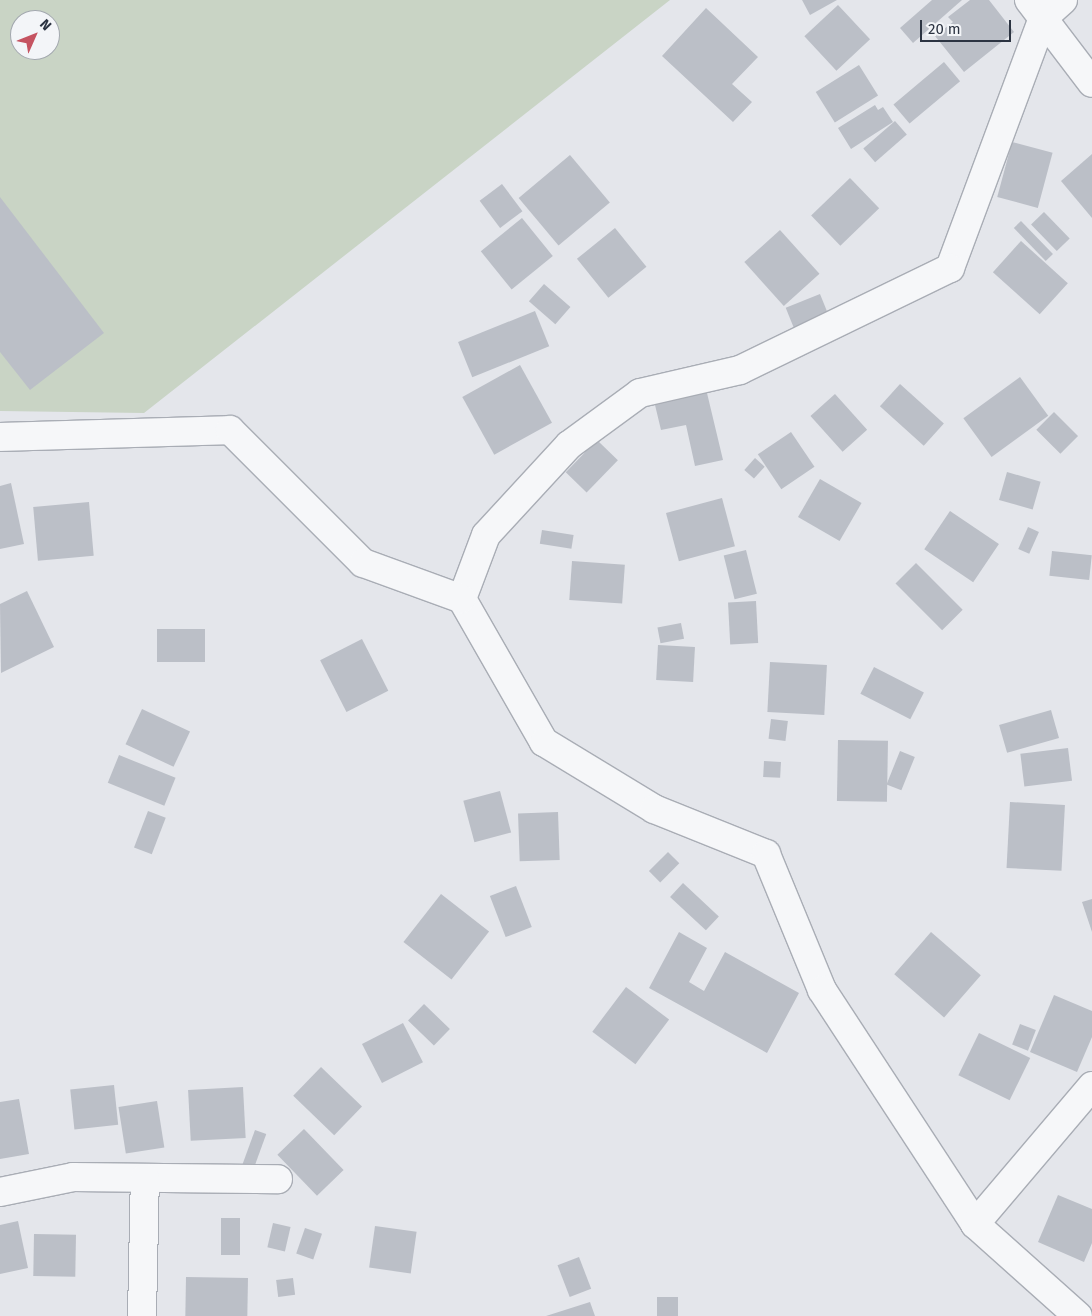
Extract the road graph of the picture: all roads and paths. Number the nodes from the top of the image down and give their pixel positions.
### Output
1 (1063, 0) edge
2 (1036, 9) edge
3 (1092, 83) edge
4 (0, 437) edge
5 (462, 599) junction
6 (1092, 1086) edge
7 (145, 1178) junction
8 (278, 1179) dead end
9 (0, 1192) edge
10 (976, 1224) junction
11 (142, 1316) edge
12 (1078, 1316) edge

1 - 2 street
2 - 3 street
2 - 5 street
4 - 5 street
5 - 10 street
6 - 10 street
7 - 8 street
7 - 9 street
7 - 11 street
10 - 12 street

